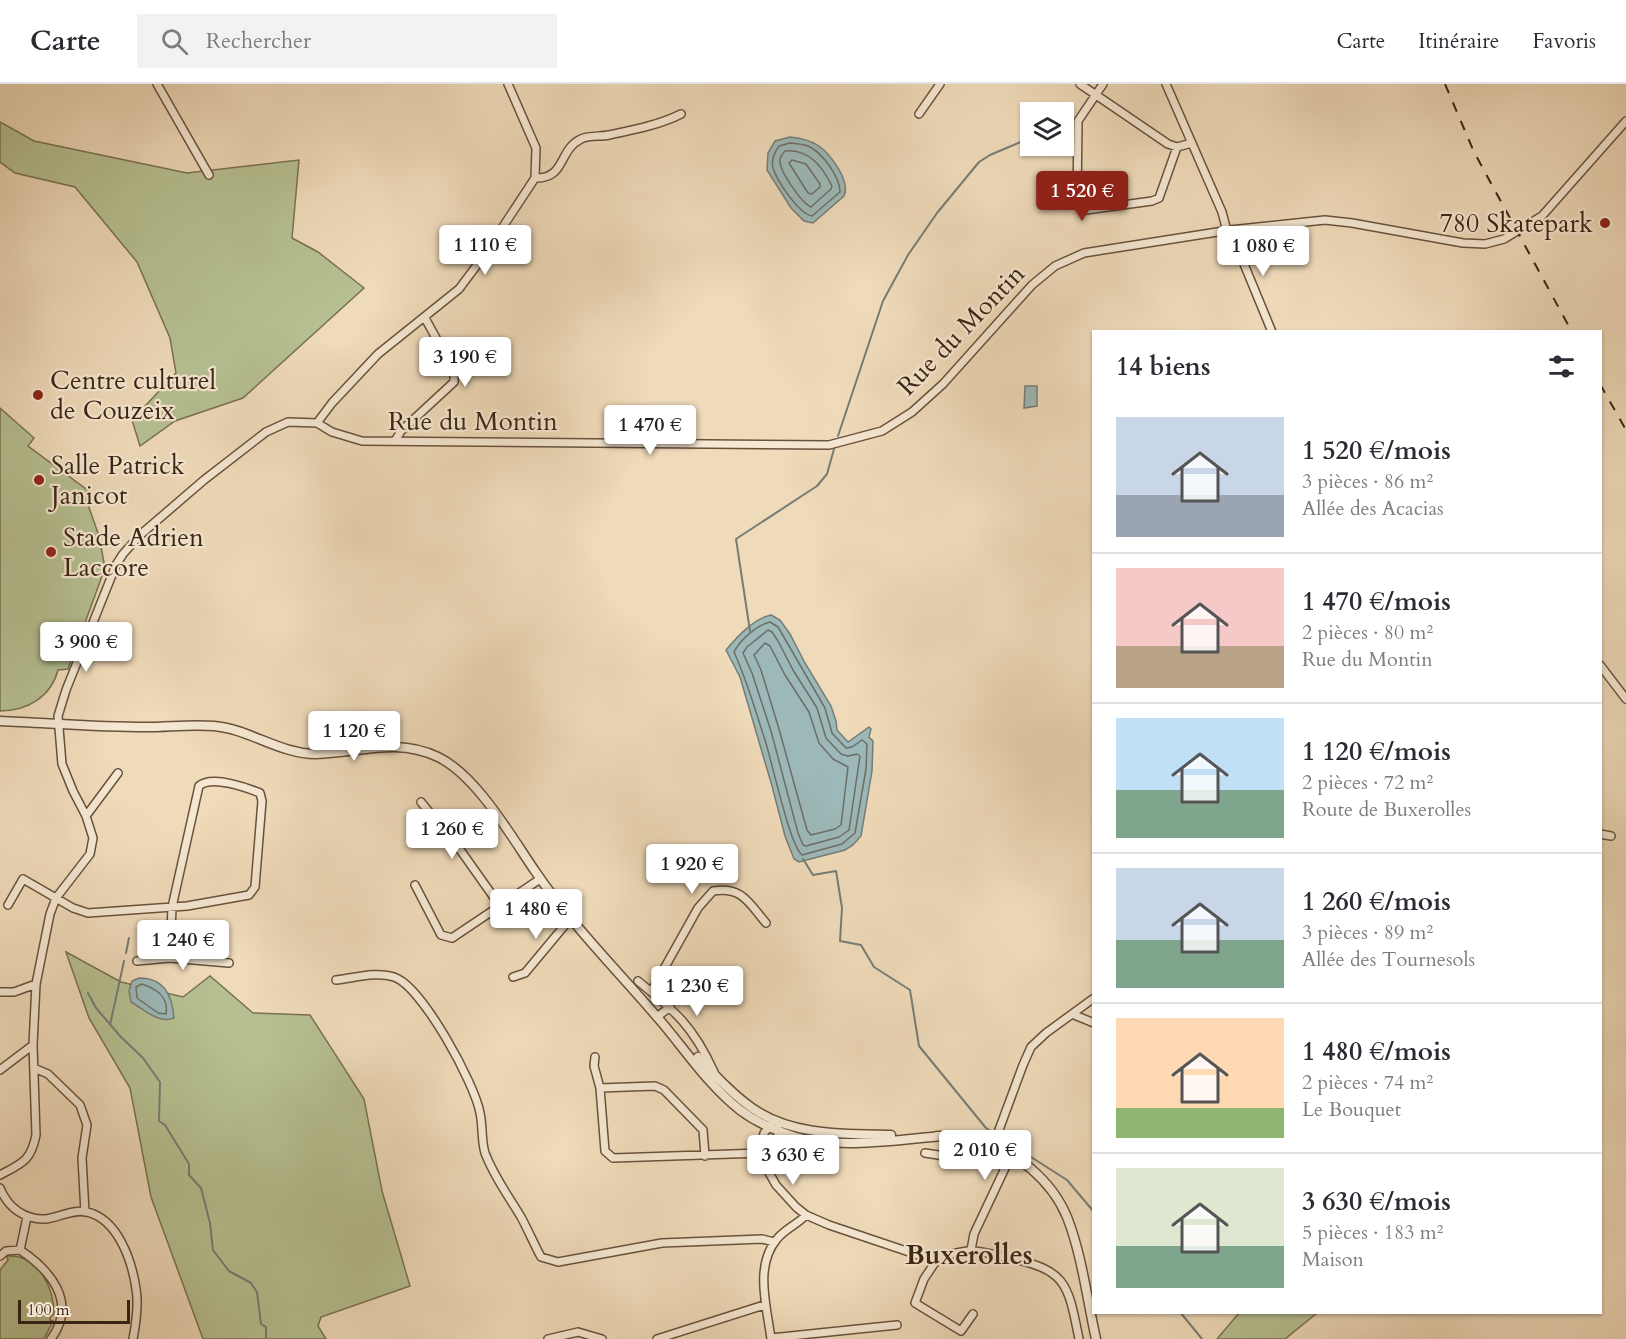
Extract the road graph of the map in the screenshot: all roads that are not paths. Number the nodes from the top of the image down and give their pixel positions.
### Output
1 (156, 84) edge
2 (508, 84) edge
3 (940, 84) edge
4 (1080, 84) edge
5 (1103, 84) edge
6 (1166, 84) edge
7 (1096, 94) junction
8 (681, 114) dead end
9 (919, 114) dead end
10 (1626, 121) edge
11 (1192, 143) junction
12 (1177, 147) junction
13 (209, 175) dead end
14 (534, 178) junction
15 (1228, 231) junction
16 (425, 318) junction
17 (1271, 330) edge
18 (317, 423) junction
19 (395, 441) junction
20 (1602, 668) edge
21 (1626, 699) edge
22 (0, 721) edge
23 (58, 723) junction
24 (118, 773) dead end
25 (422, 802) dead end
26 (86, 816) junction
27 (1602, 834) edge
28 (1611, 836) dead end
29 (540, 879) junction
30 (415, 885) dead end
31 (56, 898) junction
32 (8, 905) dead end
33 (500, 906) junction
34 (172, 907) junction
35 (570, 919) junction
36 (766, 923) dead end
37 (170, 958) junction
38 (137, 961) dead end
39 (229, 963) dead end
40 (513, 977) dead end
41 (336, 980) dead end
42 (638, 981) dead end
43 (36, 984) junction
44 (0, 992) edge
45 (651, 992) junction
46 (1092, 999) edge
47 (670, 1007) junction
48 (1072, 1014) junction
49 (657, 1017) junction
50 (1092, 1022) edge
51 (33, 1045) junction
52 (595, 1057) dead end
53 (34, 1068) junction
54 (0, 1070) edge
55 (715, 1074) junction
56 (600, 1088) junction
57 (768, 1126) junction
58 (778, 1126) junction
59 (993, 1146) junction
60 (761, 1153) junction
61 (925, 1153) dead end
62 (705, 1156) junction
63 (766, 1167) junction
64 (0, 1175) edge
65 (0, 1188) edge
66 (85, 1212) junction
67 (806, 1215) junction
68 (27, 1217) junction
69 (774, 1242) junction
70 (20, 1250) junction
71 (971, 1250) junction
72 (0, 1256) edge
73 (938, 1258) junction
74 (764, 1305) junction
75 (973, 1314) dead end
76 (897, 1325) dead end
77 (771, 1338) edge
78 (51, 1339) edge
79 (133, 1339) edge
80 (548, 1339) edge
81 (602, 1339) edge
82 (657, 1339) edge
83 (1079, 1339) edge
84 (1096, 1339) edge

1 - 13 street
2 - 14 street
3 - 9 street
4 - 7 street
5 - 7 street
6 - 11 street
7 - 12 street
7 - 12 street
8 - 14 street
10 - 15 street, Rue du Montin
11 - 12 street
11 - 15 street
14 - 16 street
15 - 17 street
15 - 19 street, Rue du Montin
16 - 18 street
16 - 19 street
18 - 19 street, Rue du Montin
18 - 23 street, Rue du Montin
20 - 21 street
22 - 23 street
23 - 26 street, Rue du Montin
23 - 29 street
24 - 26 street
25 - 33 street
26 - 31 street, Rue du Montin
27 - 28 street
29 - 33 street
29 - 35 street
30 - 33 street
31 - 32 street
31 - 34 street
31 - 43 street
34 - 34 street
34 - 37 street
35 - 40 street
35 - 49 street
36 - 45 street
37 - 38 street
37 - 39 street
41 - 69 street
42 - 45 street
43 - 44 street
43 - 51 street
45 - 47 street
46 - 48 street
47 - 49 street
47 - 55 street
48 - 50 street
48 - 59 street
49 - 55 street
49 - 57 street
51 - 53 street
51 - 54 street
52 - 56 street
53 - 64 street
53 - 66 street
55 - 58 street
56 - 62 street
56 - 62 street
57 - 58 street
57 - 60 street
58 - 59 street
58 - 63 street
59 - 84 street
60 - 62 street
60 - 63 street
61 - 71 street
63 - 67 street
65 - 68 street
66 - 68 street
66 - 79 street
67 - 69 street
67 - 73 street
68 - 70 street
69 - 74 street
70 - 72 street
70 - 78 street
71 - 73 street
71 - 83 street
73 - 75 street
74 - 77 street
74 - 82 street
76 - 77 street
80 - 81 street

